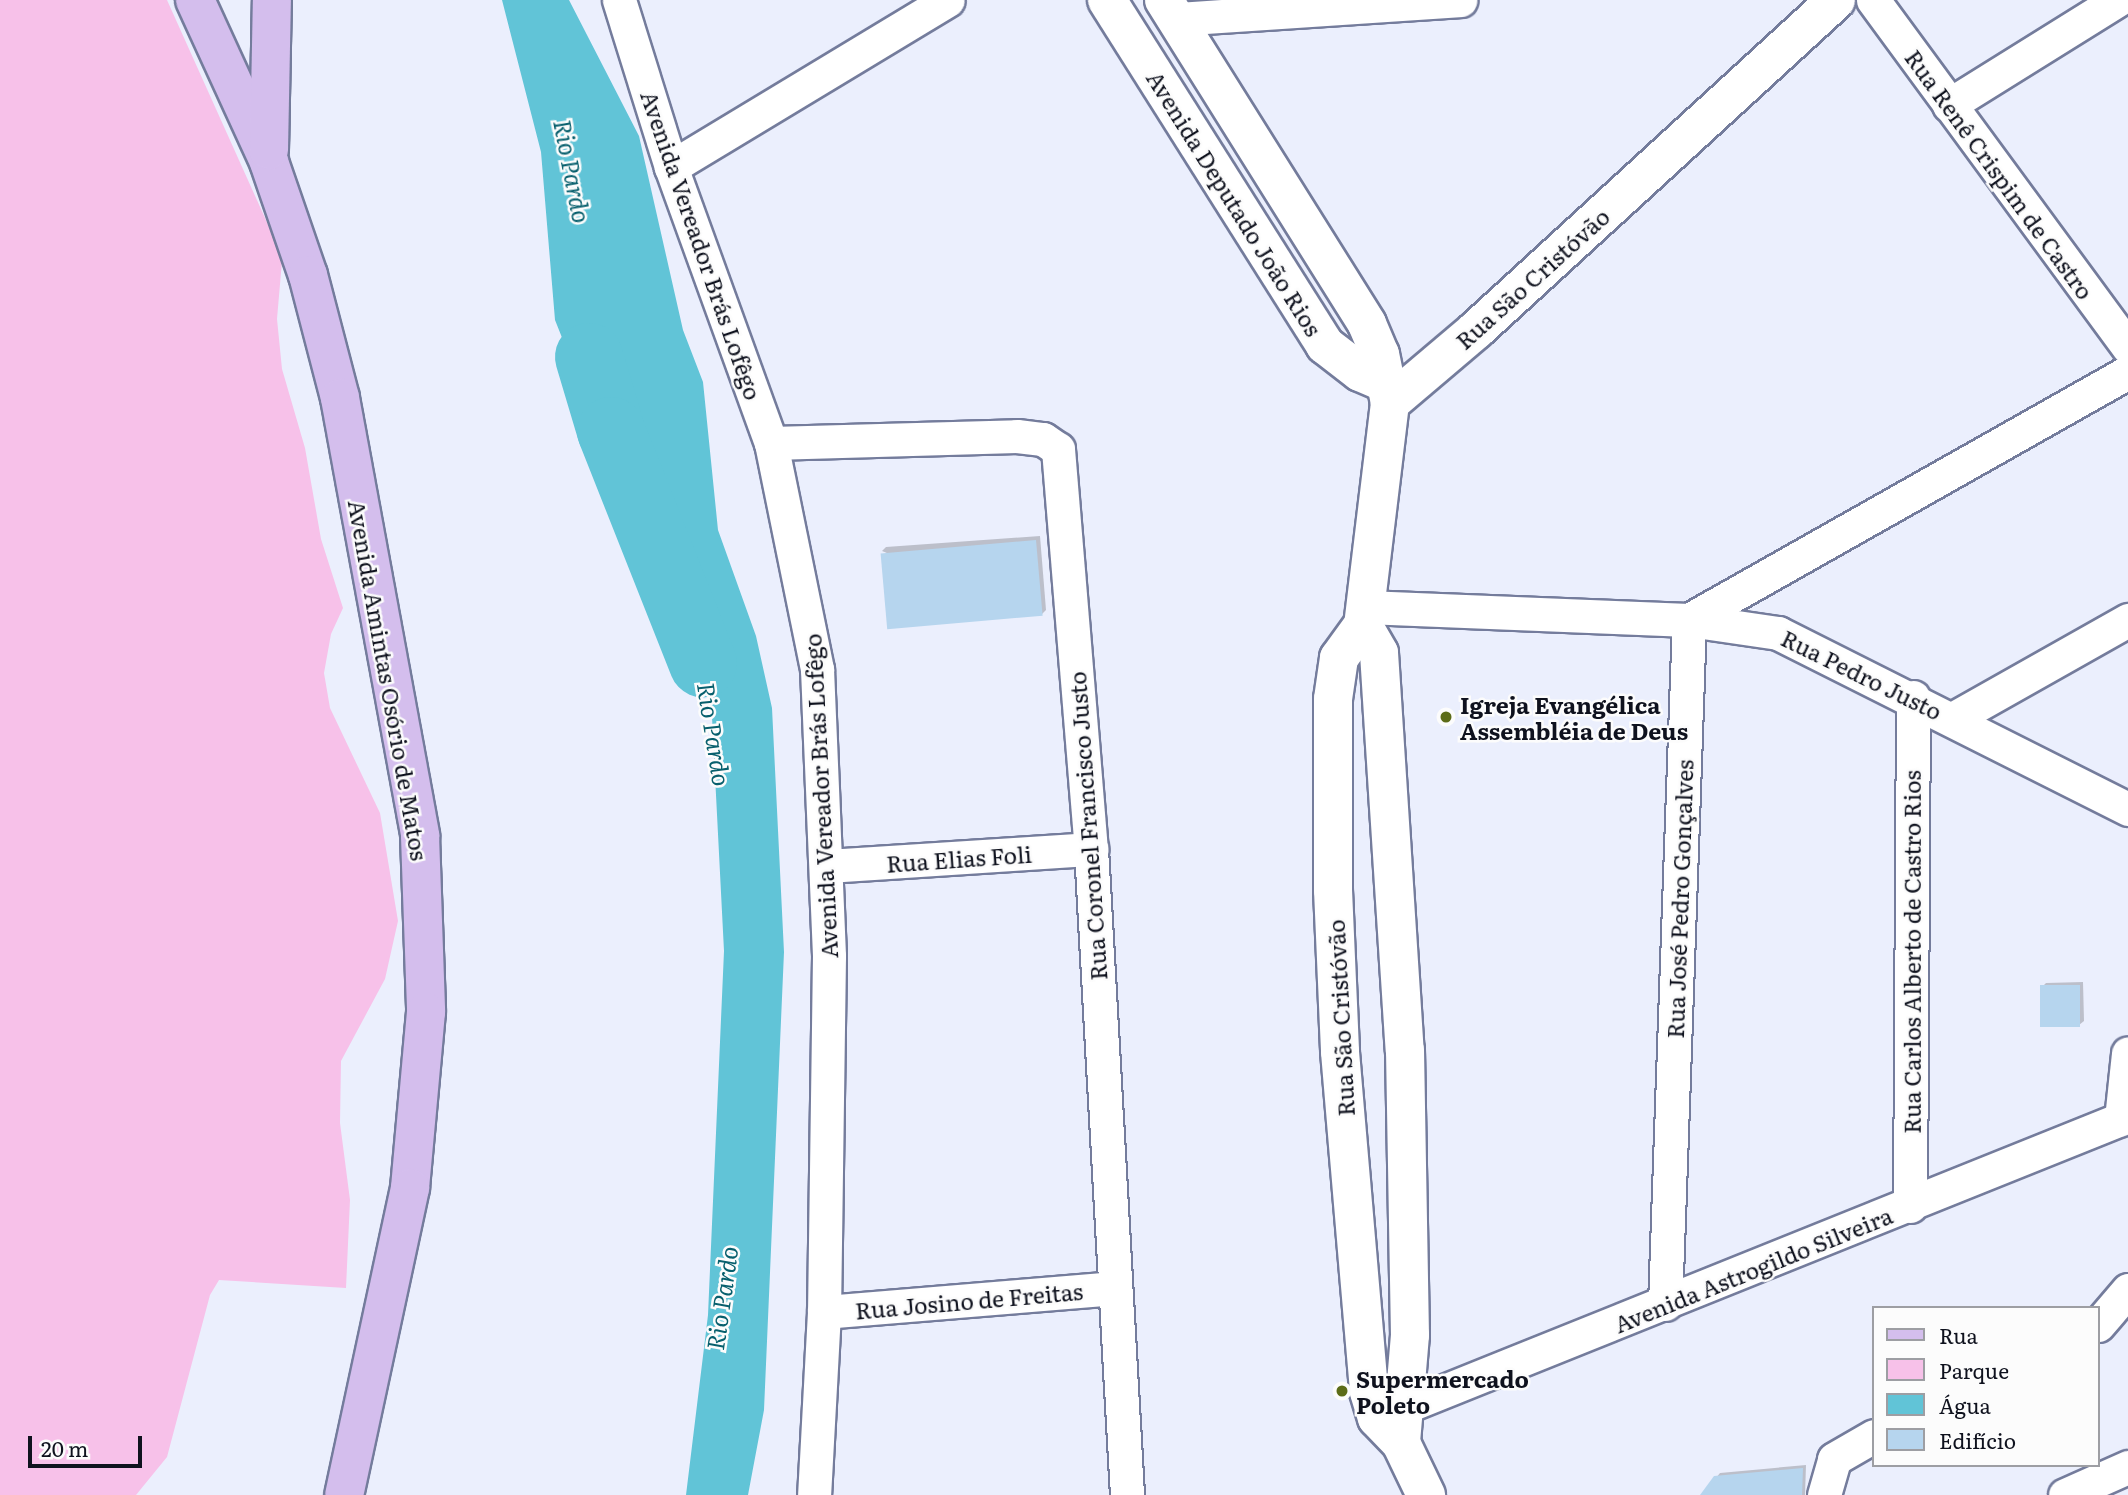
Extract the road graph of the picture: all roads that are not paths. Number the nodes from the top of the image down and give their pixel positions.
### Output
1 (195, 0) edge
2 (272, 0) edge
3 (619, 0) edge
4 (948, 0) edge
5 (1107, 0) edge
6 (1460, 0) edge
7 (1836, 0) edge
8 (1873, 0) edge
9 (2118, 0) edge
10 (1170, 9) edge
11 (1949, 105) junction
12 (269, 162) junction
13 (671, 167) junction
14 (2128, 347) edge
15 (2128, 372) edge
16 (1388, 393) junction
17 (771, 443) junction
18 (1364, 616) junction
19 (1689, 620) junction
20 (2128, 620) edge
21 (1913, 697) junction
22 (1954, 718) junction
23 (2128, 809) edge
24 (1091, 849) junction
25 (828, 866) junction
26 (2128, 1053) edge
27 (2124, 1117) edge
28 (1910, 1206) junction
29 (1114, 1288) junction
30 (2128, 1290) edge
31 (1665, 1304) junction
32 (824, 1312) junction
33 (2100, 1323) edge
34 (1395, 1423) junction
35 (1872, 1437) edge
36 (2128, 1467) edge
37 (344, 1495) edge
38 (814, 1495) edge
39 (1127, 1495) edge
40 (1426, 1495) edge
41 (1824, 1495) edge
42 (2065, 1495) edge

1 - 12 main road
2 - 12 main road
3 - 13 street, Avenida Vereador Brás Lofêgo
4 - 13 street
5 - 16 main road, Avenida Deputado João Rios
6 - 10 street
7 - 16 main road, Rua São Cristóvão
8 - 11 street, Rua Renê Crispim de Castro
9 - 11 street
10 - 16 main road, Avenida Deputado João Rios
11 - 14 street, Rua Renê Crispim de Castro
12 - 37 main road, Avenida Amintas Osório de Matos
13 - 17 street, Avenida Vereador Brás Lofêgo
15 - 19 street
16 - 18 main road, Rua São Cristóvão
17 - 24 street, Rua Coronel Francisco Justo
17 - 25 street, Avenida Vereador Brás Lofêgo
18 - 19 street, Rua Pedro Justo
18 - 34 main road, Rua São Cristóvão
18 - 34 main road, Rua São Cristóvão
19 - 21 street, Rua Pedro Justo
19 - 31 street, Rua José Pedro Gonçalves
20 - 22 street
21 - 22 street, Rua Pedro Justo
21 - 28 street, Rua Carlos Alberto de Castro Rios
22 - 23 street, Rua Pedro Justo
24 - 25 street, Rua Elias Foli
24 - 29 street, Rua Coronel Francisco Justo
25 - 32 street, Avenida Vereador Brás Lofêgo
26 - 27 street
27 - 28 street, Avenida Astrogildo Silveira
28 - 31 street, Avenida Astrogildo Silveira
29 - 32 street, Rua Josino de Freitas
29 - 39 street, Rua Coronel Francisco Justo
30 - 33 street
31 - 34 street, Avenida Astrogildo Silveira
32 - 38 street, Avenida Vereador Brás Lofêgo
34 - 40 main road, Rua São Cristóvão
35 - 41 street
36 - 42 street

